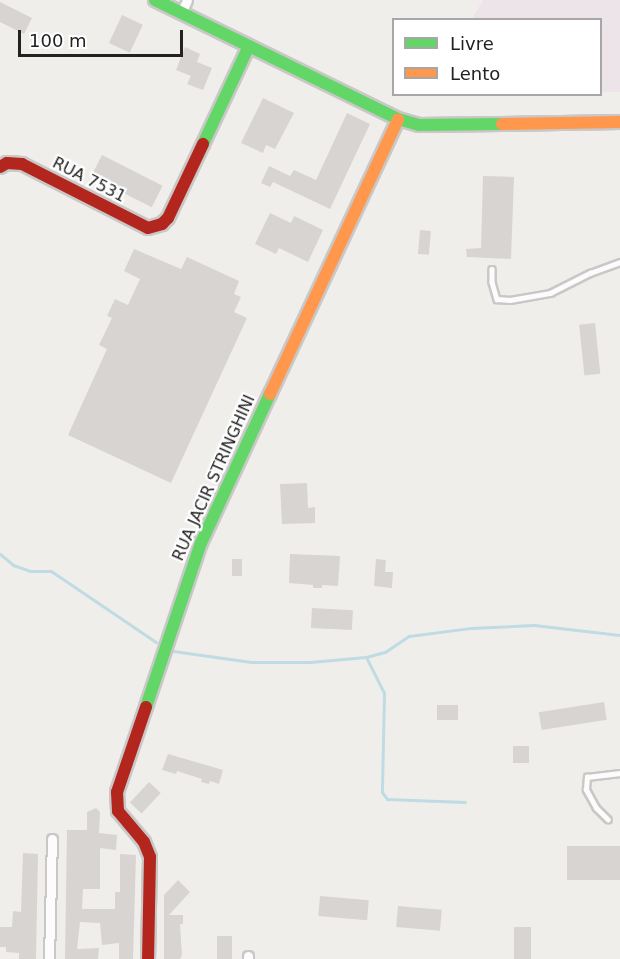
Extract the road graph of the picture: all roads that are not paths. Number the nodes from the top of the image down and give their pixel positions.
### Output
1 (155, 0) edge
2 (187, 0) edge
3 (181, 13) junction
4 (249, 46) junction
5 (398, 119) junction
6 (620, 122) edge
7 (4, 165) edge
8 (620, 262) edge
9 (492, 269) dead end
10 (620, 772) edge
11 (608, 820) dead end
12 (51, 839) dead end
13 (49, 959) edge
14 (148, 959) edge

1 - 3 street
2 - 3 street
3 - 4 street
4 - 5 street
4 - 7 street, RUA 7531
5 - 6 street
5 - 14 street, RUA JACIR STRINGHINI
8 - 9 lane
10 - 11 lane
12 - 13 street

